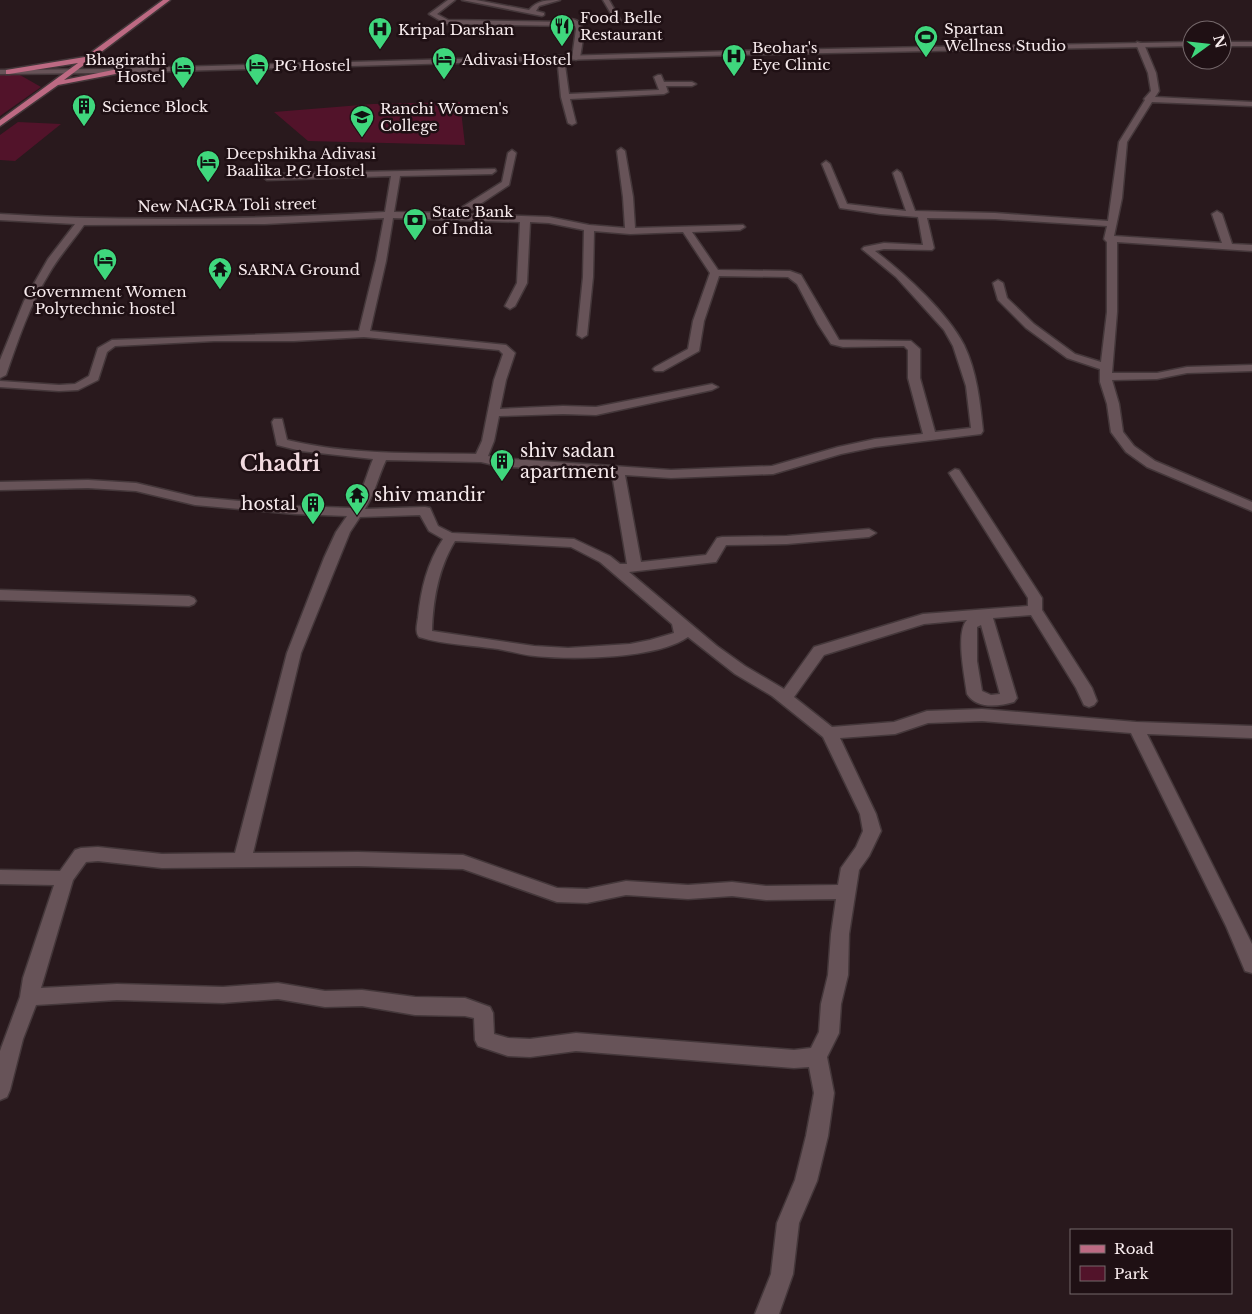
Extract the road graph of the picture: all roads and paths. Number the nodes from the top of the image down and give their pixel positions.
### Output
1 (167, 0) edge
2 (452, 0) edge
3 (465, 0) edge
4 (558, 0) edge
5 (606, 0) edge
6 (530, 12) junction
7 (618, 21) dead end
8 (577, 24) junction
9 (1140, 44) junction
10 (1182, 44) edge
11 (1232, 44) edge
12 (1252, 44) edge
13 (89, 58) junction
14 (560, 58) junction
15 (576, 58) junction
16 (123, 70) junction
17 (73, 71) junction
18 (103, 71) junction
19 (0, 72) edge
20 (9, 72) junction
21 (27, 72) junction
22 (55, 84) junction
23 (692, 84) dead end
24 (565, 97) junction
25 (1148, 99) junction
26 (1252, 104) edge
27 (572, 123) dead end
28 (0, 124) edge
29 (621, 151) dead end
30 (512, 153) dead end
31 (826, 164) dead end
32 (492, 172) dead end
33 (897, 173) dead end
34 (396, 174) junction
35 (267, 177) dead end
36 (916, 214) junction
37 (1217, 214) dead end
38 (388, 215) junction
39 (455, 216) junction
40 (0, 217) edge
41 (525, 220) junction
42 (81, 222) junction
43 (1112, 224) junction
44 (740, 227) dead end
45 (589, 228) junction
46 (686, 229) junction
47 (630, 231) junction
48 (1109, 239) junction
49 (1228, 246) junction
50 (1252, 248) edge
51 (715, 273) junction
52 (998, 283) dead end
53 (510, 306) dead end
54 (364, 334) junction
55 (582, 335) dead end
56 (1252, 368) edge
57 (659, 369) dead end
58 (1106, 372) junction
59 (0, 376) edge
60 (0, 384) edge
61 (712, 387) dead end
62 (493, 413) junction
63 (278, 422) dead end
64 (930, 436) junction
65 (381, 456) junction
66 (481, 458) junction
67 (618, 471) junction
68 (954, 473) dead end
69 (0, 486) edge
70 (1252, 507) edge
71 (357, 513) junction
72 (869, 533) dead end
73 (451, 538) junction
74 (635, 568) junction
75 (617, 569) junction
76 (0, 595) edge
77 (189, 601) dead end
78 (1035, 610) junction
79 (985, 615) junction
80 (679, 624) junction
81 (785, 699) junction
82 (1088, 702) dead end
83 (1136, 728) junction
84 (1252, 732) edge
85 (829, 733) junction
86 (242, 861) junction
87 (0, 877) edge
88 (65, 878) junction
89 (846, 892) junction
90 (1252, 965) edge
91 (30, 997) junction
92 (817, 1058) junction
93 (0, 1090) edge
94 (767, 1314) edge

1 - 13 main road
2 - 8 street
3 - 6 street
4 - 6 street
5 - 7 street
6 - 8 street
8 - 15 street
9 - 10 street
9 - 15 street
9 - 25 street
11 - 12 street
13 - 17 main road
13 - 18 main road
13 - 20 main road
14 - 15 street
14 - 16 street
14 - 24 street
16 - 18 street
16 - 22 main road
17 - 18 street
17 - 21 street
17 - 22 main road
19 - 20 street
20 - 21 street
21 - 22 main road
22 - 28 main road
23 - 24 street
24 - 27 street
25 - 26 street
25 - 43 street
29 - 47 street
30 - 39 street
31 - 36 street
32 - 34 street
33 - 36 street
34 - 35 street
34 - 38 street
36 - 43 street
36 - 64 street
37 - 49 street
38 - 39 street, New NAGRA Toli street
38 - 42 street, New NAGRA Toli street
38 - 54 street
39 - 41 street, New NAGRA Toli street
40 - 42 street, New NAGRA Toli street
41 - 45 street, New NAGRA Toli street
41 - 53 street
42 - 59 street
43 - 48 street
44 - 46 street, New NAGRA Toli street
45 - 47 street, New NAGRA Toli street
45 - 55 street
46 - 47 street, New NAGRA Toli street
46 - 51 street
48 - 49 street
48 - 58 street
49 - 50 street
51 - 57 street
51 - 64 street
52 - 58 street
54 - 60 street
54 - 62 street
56 - 58 street
58 - 70 street
61 - 62 street
62 - 66 street
63 - 65 street
64 - 67 street
65 - 66 street
65 - 71 street
66 - 67 street
67 - 74 street
68 - 78 street
69 - 71 street
71 - 73 street
71 - 86 street
72 - 74 street
73 - 75 street
73 - 80 street
74 - 75 street
75 - 80 street
76 - 77 street
78 - 79 street
78 - 82 street
79 - 79 street
79 - 81 street
80 - 81 street
81 - 85 street
83 - 84 street
83 - 85 street
83 - 90 street
85 - 89 street
86 - 88 street
86 - 89 street
87 - 88 street
88 - 91 street
89 - 92 street
91 - 92 street
91 - 93 street
92 - 94 street

